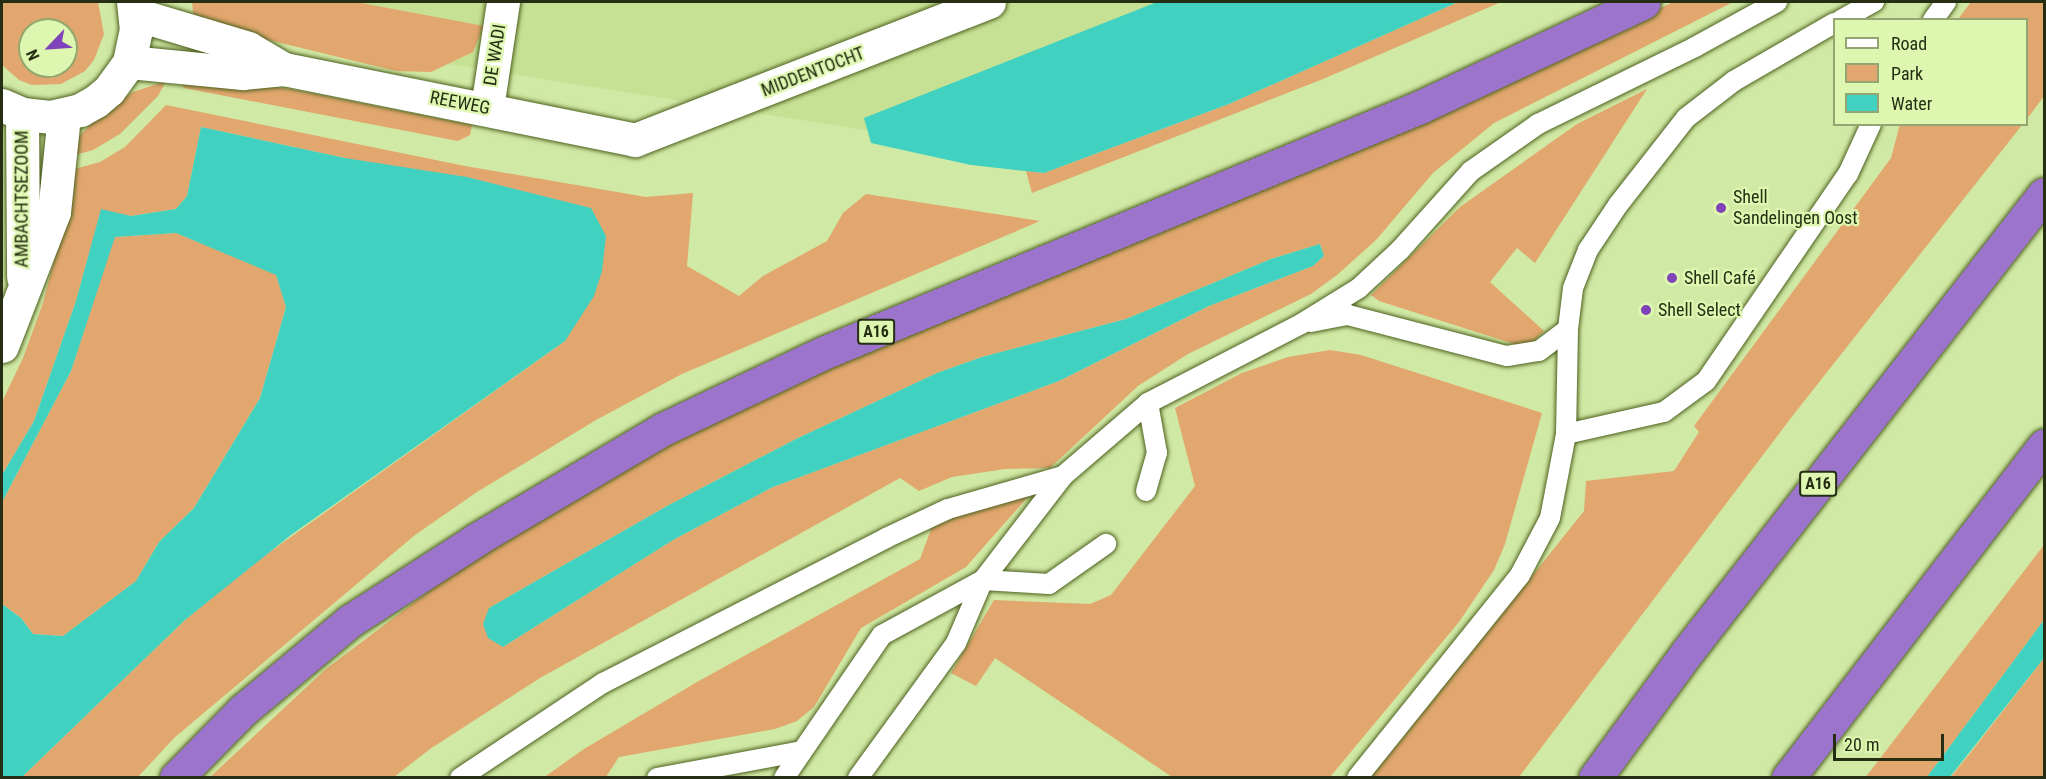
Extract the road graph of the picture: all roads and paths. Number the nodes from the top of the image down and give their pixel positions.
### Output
1 (504, 2) edge
2 (989, 2) edge
3 (1644, 2) edge
4 (1777, 2) edge
5 (1874, 2) edge
6 (1946, 2) edge
7 (134, 8) edge
8 (1845, 18) edge
9 (1934, 18) edge
10 (1833, 24) edge
11 (129, 62) junction
12 (285, 69) junction
13 (487, 108) junction
14 (12, 110) edge
15 (64, 115) junction
16 (1869, 126) edge
17 (635, 140) joint
18 (2044, 194) edge
19 (23, 285) junction
20 (1301, 324) junction
21 (1568, 329) junction
22 (2, 346) edge
23 (1148, 403) junction
24 (1566, 434) junction
25 (2044, 445) edge
26 (1064, 476) junction
27 (1146, 491) dead end
28 (1106, 544) dead end
29 (983, 580) junction
30 (802, 751) junction
31 (176, 777) edge
32 (460, 777) edge
33 (657, 777) edge
34 (784, 777) edge
35 (858, 777) edge
36 (1357, 777) edge
37 (1595, 777) edge
38 (1788, 777) edge

1 - 13 street, DE WADI
2 - 17 street, MIDDENTOCHT
3 - 31 highway, A16
4 - 20 lane
5 - 8 lane
6 - 9 lane
7 - 11 street
7 - 12 street, REEWEG
10 - 21 lane
11 - 12 street, REEWEG
11 - 15 street
12 - 13 street, REEWEG
13 - 17 street, REEWEG
14 - 15 street
14 - 19 street, AMBACHTSEZOOM
15 - 19 street, AMBACHTSEZOOM
16 - 24 lane
18 - 37 highway, A16
19 - 22 street, AMBACHTSEZOOM
20 - 21 lane
20 - 23 lane
21 - 24 lane
23 - 26 lane
23 - 27 lane
24 - 36 lane
25 - 38 highway
26 - 29 lane
26 - 32 lane
28 - 29 lane
29 - 30 lane
29 - 35 lane
30 - 33 lane
30 - 34 lane

